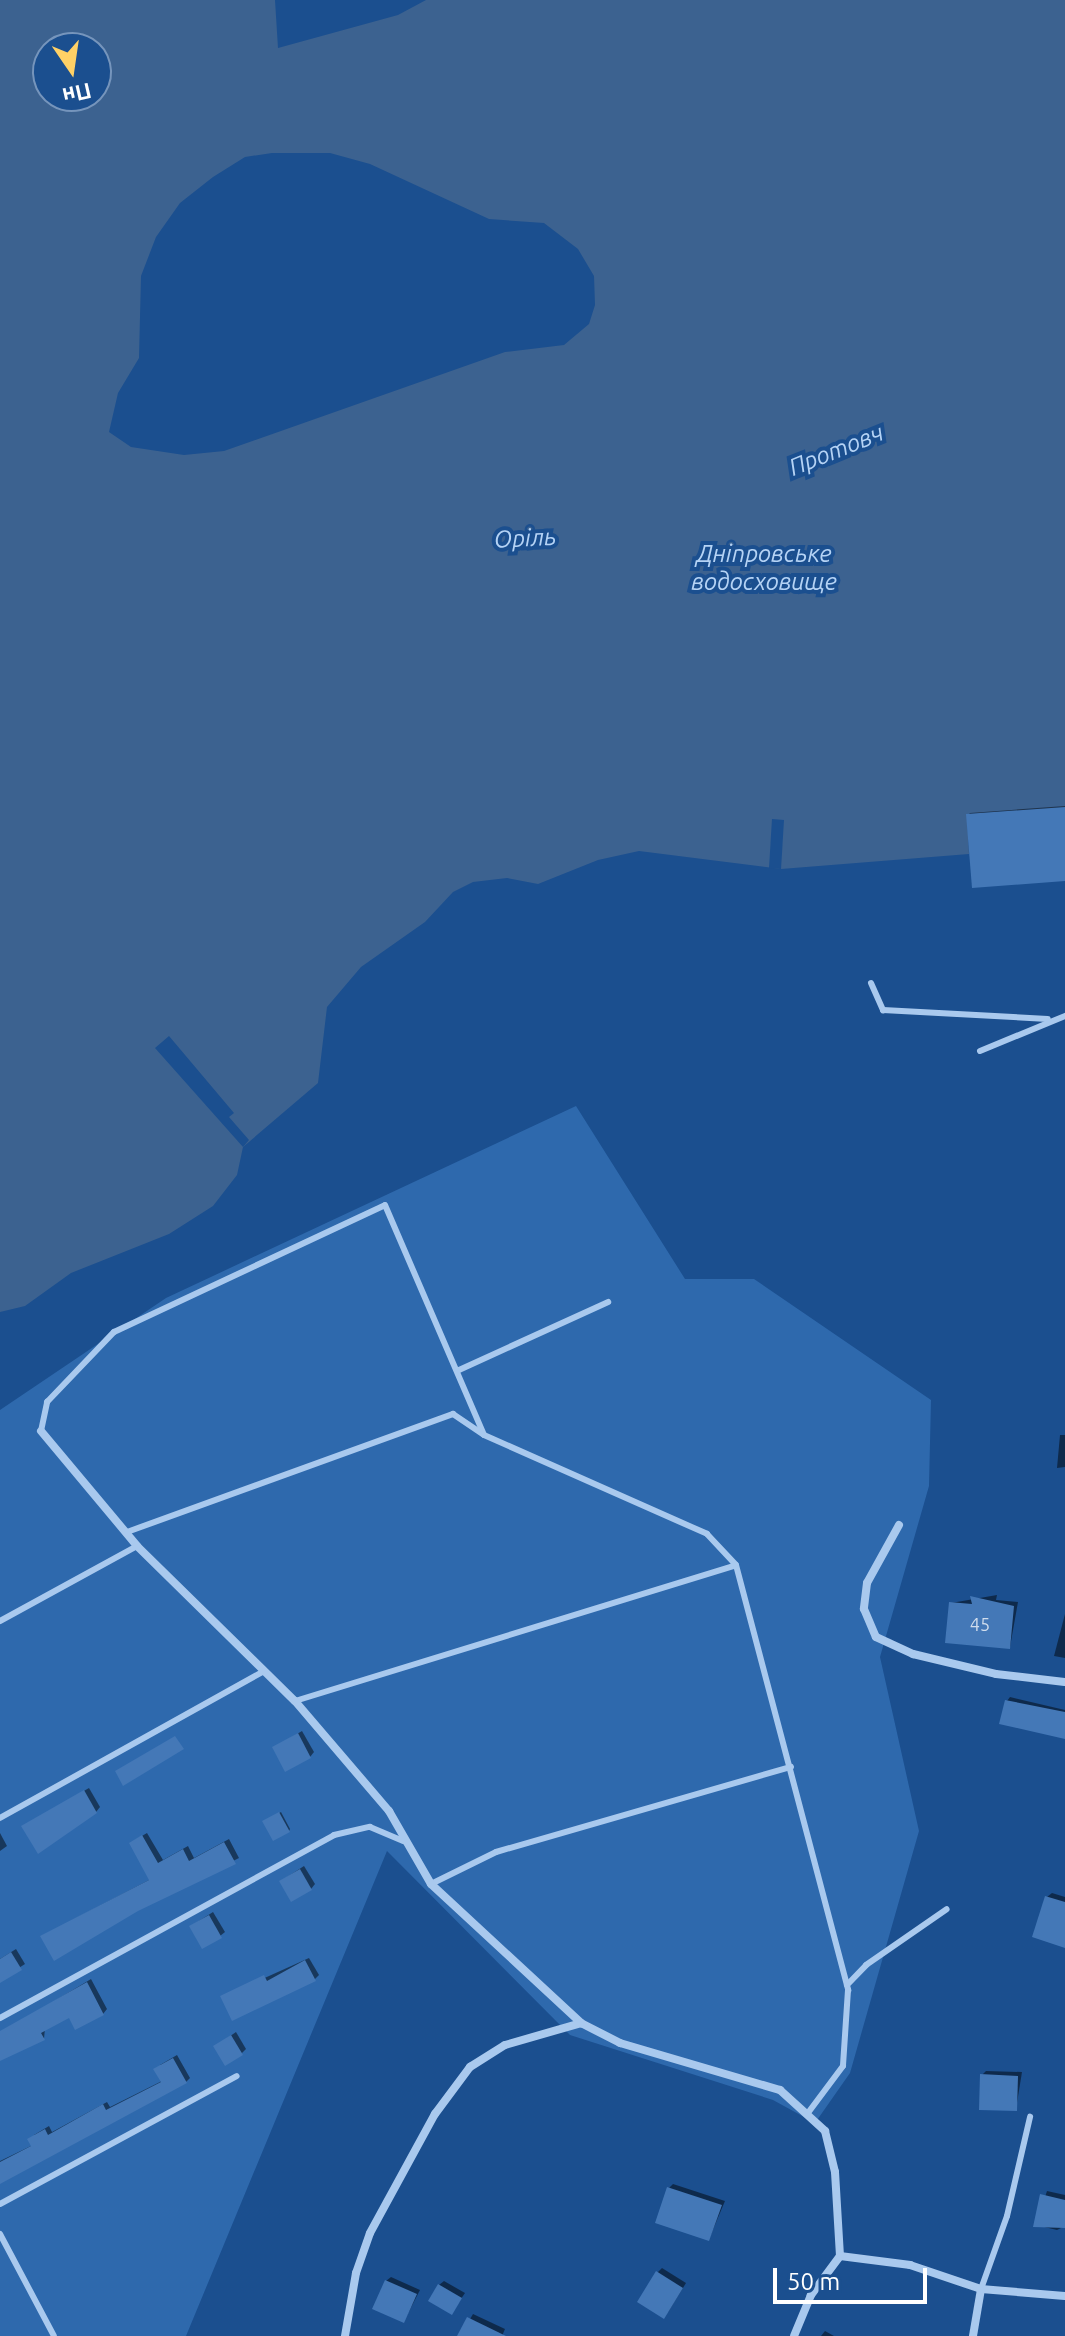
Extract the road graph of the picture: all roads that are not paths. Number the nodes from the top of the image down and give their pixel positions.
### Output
1 (871, 983) dead end
2 (1065, 1016) edge
3 (1048, 1019) junction
4 (980, 1051) dead end
5 (608, 1302) dead end
6 (459, 1370) junction
7 (41, 1431) joint
8 (484, 1435) junction
9 (899, 1525) dead end
10 (127, 1532) junction
11 (137, 1546) junction
12 (736, 1565) junction
13 (0, 1621) edge
14 (262, 1672) junction
15 (1065, 1682) edge
16 (295, 1701) junction
17 (791, 1767) junction
18 (0, 1818) edge
19 (403, 1841) junction
20 (431, 1884) junction
21 (947, 1909) dead end
22 (847, 1985) junction
23 (0, 2018) edge
24 (581, 2023) junction
25 (237, 2076) dead end
26 (808, 2113) junction
27 (1030, 2117) dead end
28 (0, 2204) edge
29 (0, 2234) edge
30 (840, 2256) junction
31 (981, 2289) junction
32 (1065, 2296) edge
33 (54, 2336) edge
34 (345, 2336) edge
35 (794, 2336) edge
36 (973, 2336) edge

1 - 3 lane
2 - 3 lane
3 - 4 lane
5 - 6 lane
6 - 7 lane
6 - 8 lane
7 - 10 street
8 - 10 lane
8 - 12 lane
9 - 15 street
10 - 11 street
11 - 13 lane
11 - 14 street
12 - 16 lane
12 - 17 lane
14 - 16 street
14 - 18 lane
16 - 19 street
17 - 20 lane
17 - 22 lane
19 - 20 street
19 - 23 lane
20 - 24 street
21 - 22 lane
22 - 26 lane
24 - 26 street
24 - 34 street
25 - 28 lane
26 - 30 street
27 - 31 lane
29 - 33 lane
30 - 31 street
30 - 35 street
31 - 32 street
31 - 36 street

